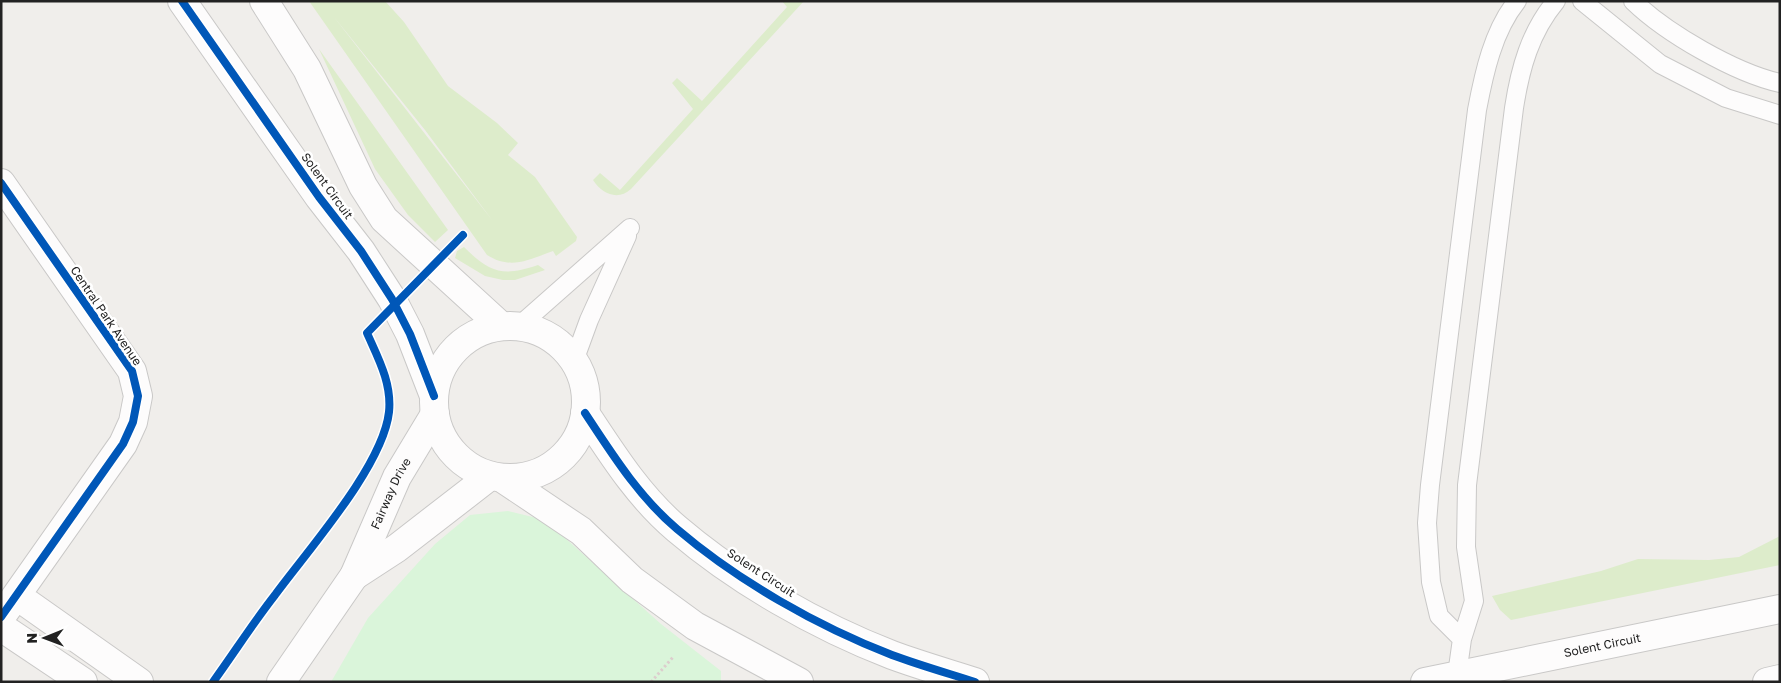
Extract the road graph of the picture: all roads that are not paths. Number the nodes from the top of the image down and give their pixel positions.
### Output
1 (182, 1) edge
2 (264, 1) edge
3 (1517, 1) edge
4 (1556, 1) edge
5 (1582, 1) edge
6 (1633, 1) edge
7 (1780, 83) edge
8 (1780, 115) edge
9 (1, 183) edge
10 (510, 326) junction
11 (574, 361) junction
12 (435, 405) junction
13 (585, 413) junction
14 (496, 477) junction
15 (354, 576) junction
16 (17, 596) junction
17 (1780, 609) edge
18 (1, 618) edge
19 (1, 627) edge
20 (1462, 639) junction
21 (1456, 678) edge
22 (1780, 679) edge
23 (83, 682) edge
24 (139, 682) edge
25 (281, 682) edge
26 (799, 682) edge
27 (975, 682) edge
28 (1425, 682) edge
29 (1767, 682) edge

1 - 12 street, Solent Circuit
2 - 10 street
3 - 20 lane
4 - 20 lane
5 - 8 lane
6 - 7 lane
9 - 16 street, Central Park Avenue
10 - 11 street
10 - 11 lane
10 - 12 street
11 - 13 street
12 - 14 street
12 - 15 street, Fairway Drive
13 - 14 street
13 - 27 street, Solent Circuit
14 - 15 street, Fairway Drive
14 - 26 street
15 - 25 street, Fairway Drive
16 - 18 street, Central Park Avenue
16 - 24 street
17 - 21 street, Solent Circuit
19 - 23 street
20 - 21 lane
21 - 28 street, Solent Circuit
22 - 29 street

